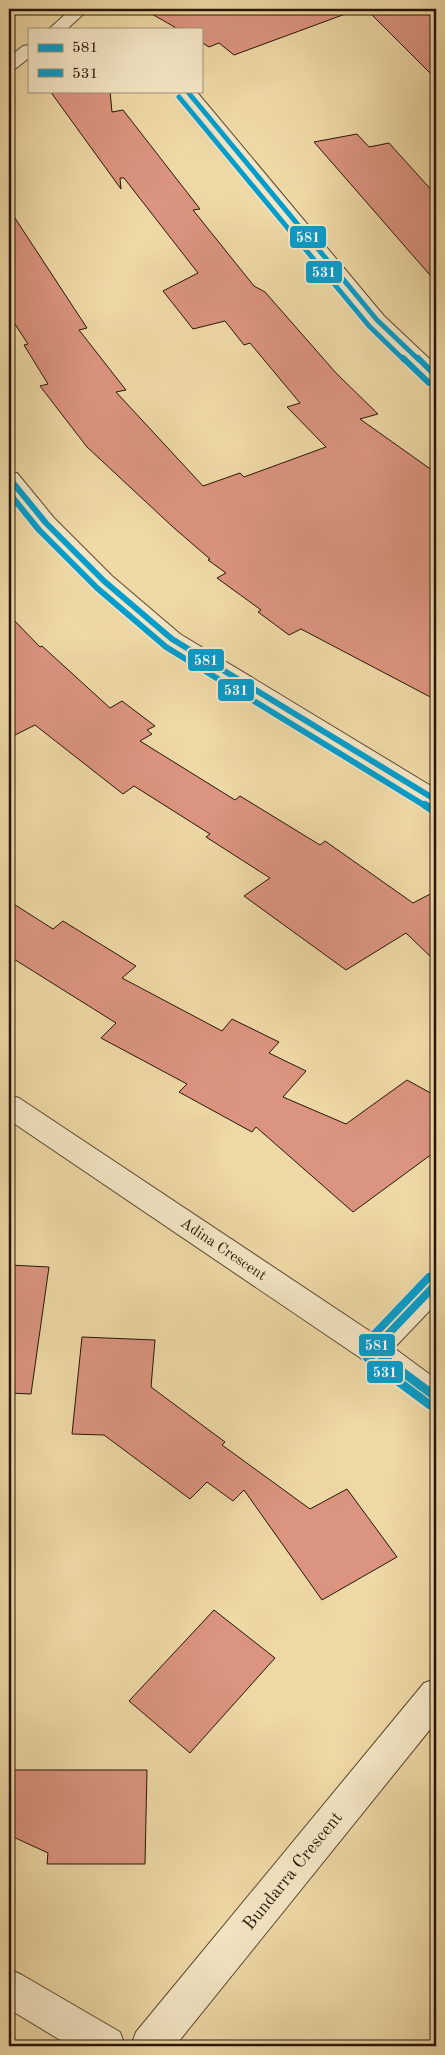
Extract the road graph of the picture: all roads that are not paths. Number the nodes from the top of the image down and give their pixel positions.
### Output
1 (81, 9) edge
2 (58, 28) edge
3 (28, 51) edge
4 (9, 65) edge
5 (188, 92) edge
6 (436, 376) edge
7 (9, 478) edge
8 (436, 800) edge
9 (9, 1106) edge
10 (436, 1284) edge
11 (373, 1350) junction
12 (436, 1397) edge
13 (436, 1695) edge
14 (9, 1988) edge
15 (106, 2046) edge
16 (150, 2046) edge

1 - 2 street
3 - 4 street
5 - 6 street
7 - 8 street
9 - 11 street, Adina Crescent
10 - 11 street
11 - 12 street, Adina Crescent
13 - 16 street, Bundarra Crescent
14 - 15 street

